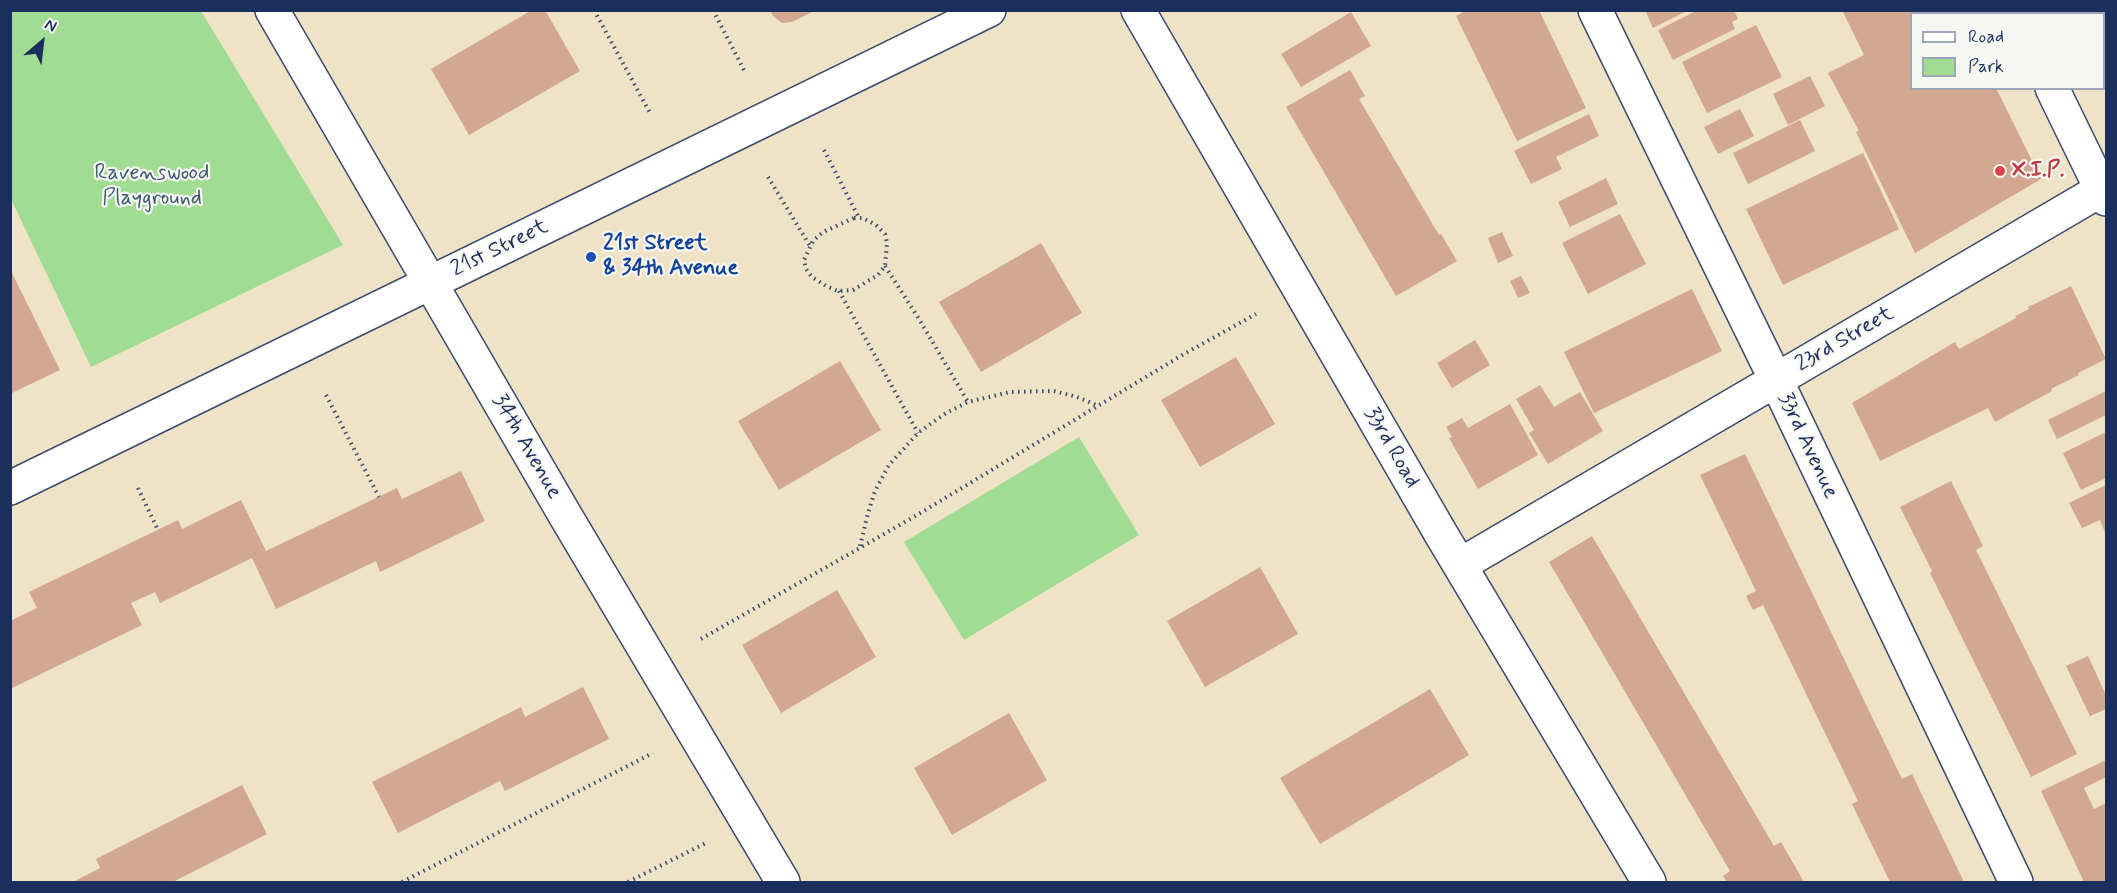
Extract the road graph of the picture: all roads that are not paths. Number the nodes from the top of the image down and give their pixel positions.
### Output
1 (272, 10) edge
2 (989, 10) edge
3 (1138, 10) edge
4 (1596, 10) edge
5 (2053, 90) edge
6 (2105, 192) edge
7 (430, 283) junction
8 (1776, 380) junction
9 (10, 488) edge
10 (1460, 565) junction
11 (783, 882) edge
12 (1649, 882) edge
13 (2016, 882) edge

1 - 7 street, 34th Avenue
2 - 7 street, 21st Street
3 - 10 street, 33rd Road
4 - 8 street, 33rd Avenue
5 - 6 street
6 - 8 street, 23rd Street
7 - 9 street, 21st Street
7 - 11 street, 34th Avenue
8 - 10 street, 23rd Street
8 - 13 street, 33rd Avenue
10 - 12 street, 33rd Road

